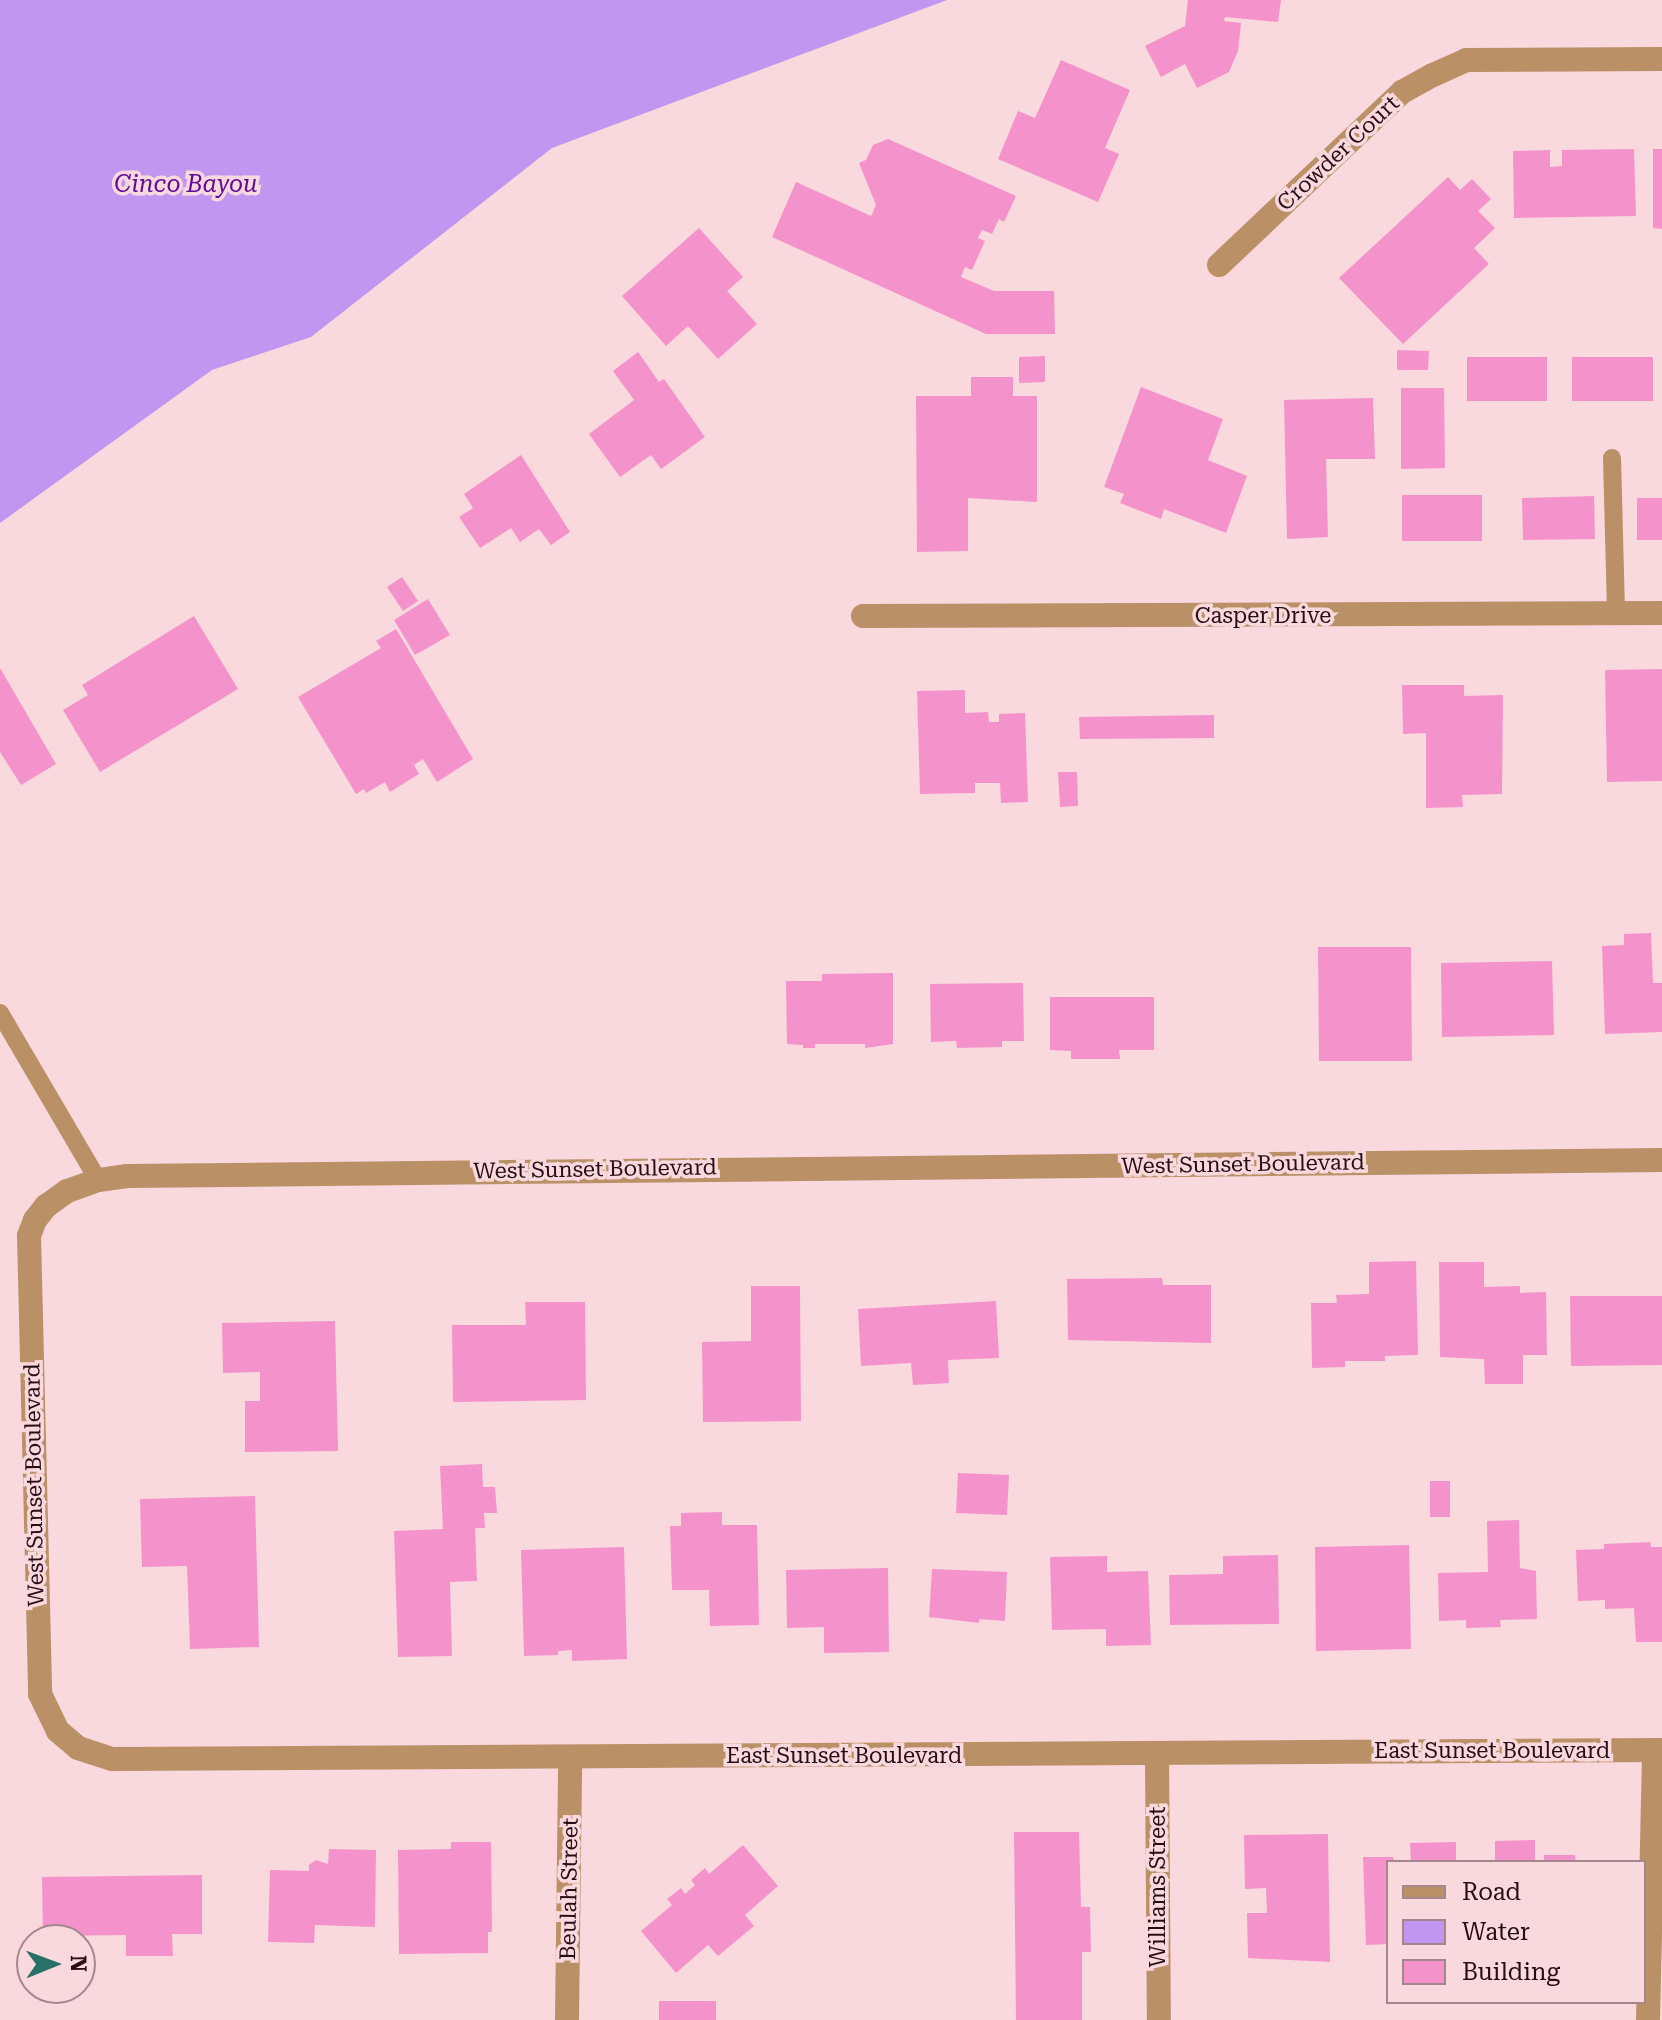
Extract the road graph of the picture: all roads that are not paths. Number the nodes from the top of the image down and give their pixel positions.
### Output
1 (1662, 59) edge
2 (1219, 265) dead end
3 (1612, 458) dead end
4 (1616, 613) junction
5 (1662, 613) edge
6 (863, 616) dead end
7 (0, 1013) edge
8 (6, 1034) edge
9 (1662, 1160) edge
10 (98, 1180) junction
11 (46, 1710) joint
12 (1658, 1750) edge
13 (1157, 1754) junction
14 (570, 1757) junction
15 (567, 2020) edge
16 (1159, 2020) edge
17 (1648, 2020) edge

1 - 2 street, Crowder Court
3 - 4 lane
4 - 5 street, Casper Drive
4 - 6 street, Casper Drive
7 - 8 lane
8 - 10 lane
9 - 10 street, West Sunset Boulevard
10 - 11 street, West Sunset Boulevard
11 - 14 street, East Sunset Boulevard
12 - 13 street, East Sunset Boulevard
12 - 17 street
13 - 14 street, East Sunset Boulevard
13 - 16 street, Williams Street
14 - 15 street, Beulah Street

